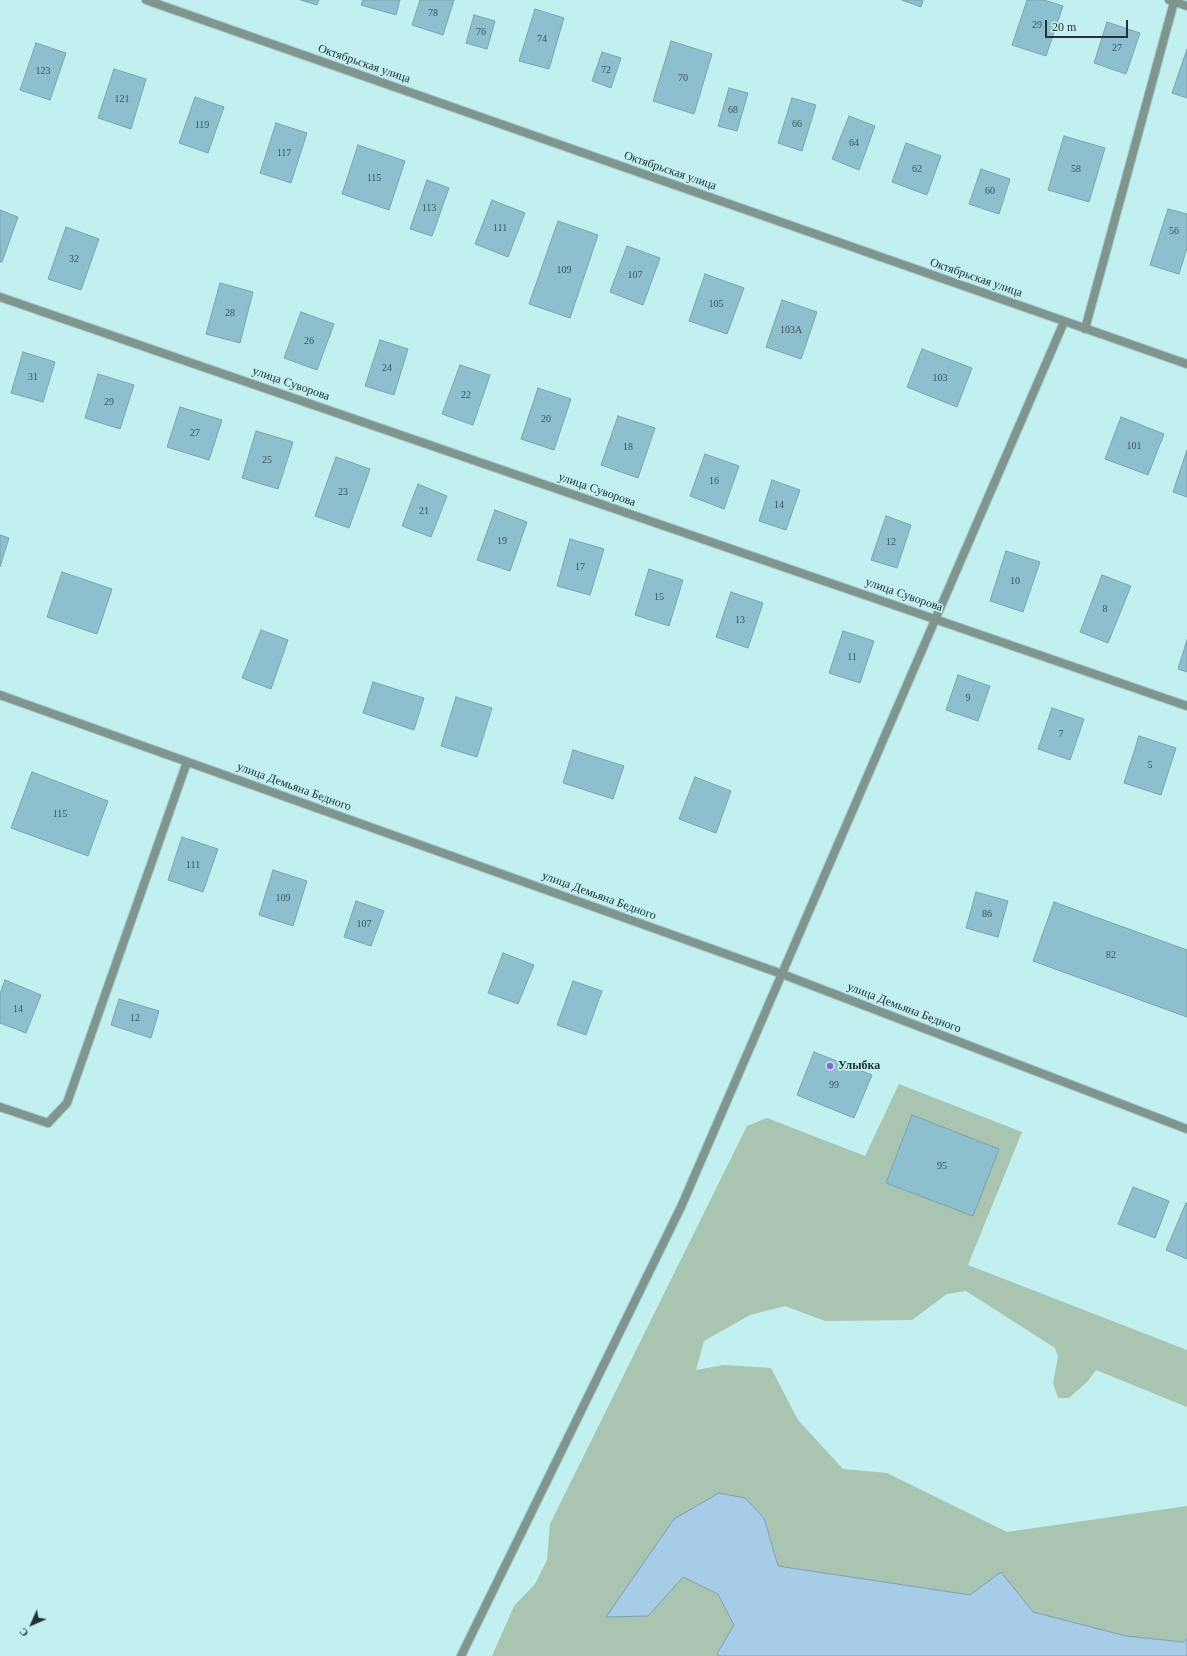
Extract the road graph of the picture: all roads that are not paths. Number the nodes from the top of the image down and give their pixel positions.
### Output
1 (146, 0) edge
2 (1172, 1) edge
3 (1187, 6) edge
4 (0, 297) edge
5 (1064, 322) junction
6 (1085, 329) junction
7 (1187, 364) edge
8 (936, 619) junction
9 (0, 695) edge
10 (1187, 706) edge
11 (187, 762) junction
12 (782, 974) junction
13 (0, 1107) edge
14 (1187, 1129) edge
15 (461, 1656) edge

1 - 5 street, Октябрьская улица
2 - 3 street
2 - 6 street
4 - 8 street, улица Суворова
5 - 6 street, Октябрьская улица
5 - 8 street
6 - 7 street, Октябрьская улица
8 - 10 street, улица Суворова
8 - 12 street
9 - 11 street, улица Демьяна Бедного
11 - 12 street, улица Демьяна Бедного
11 - 13 street
12 - 14 street, улица Демьяна Бедного
12 - 15 street

